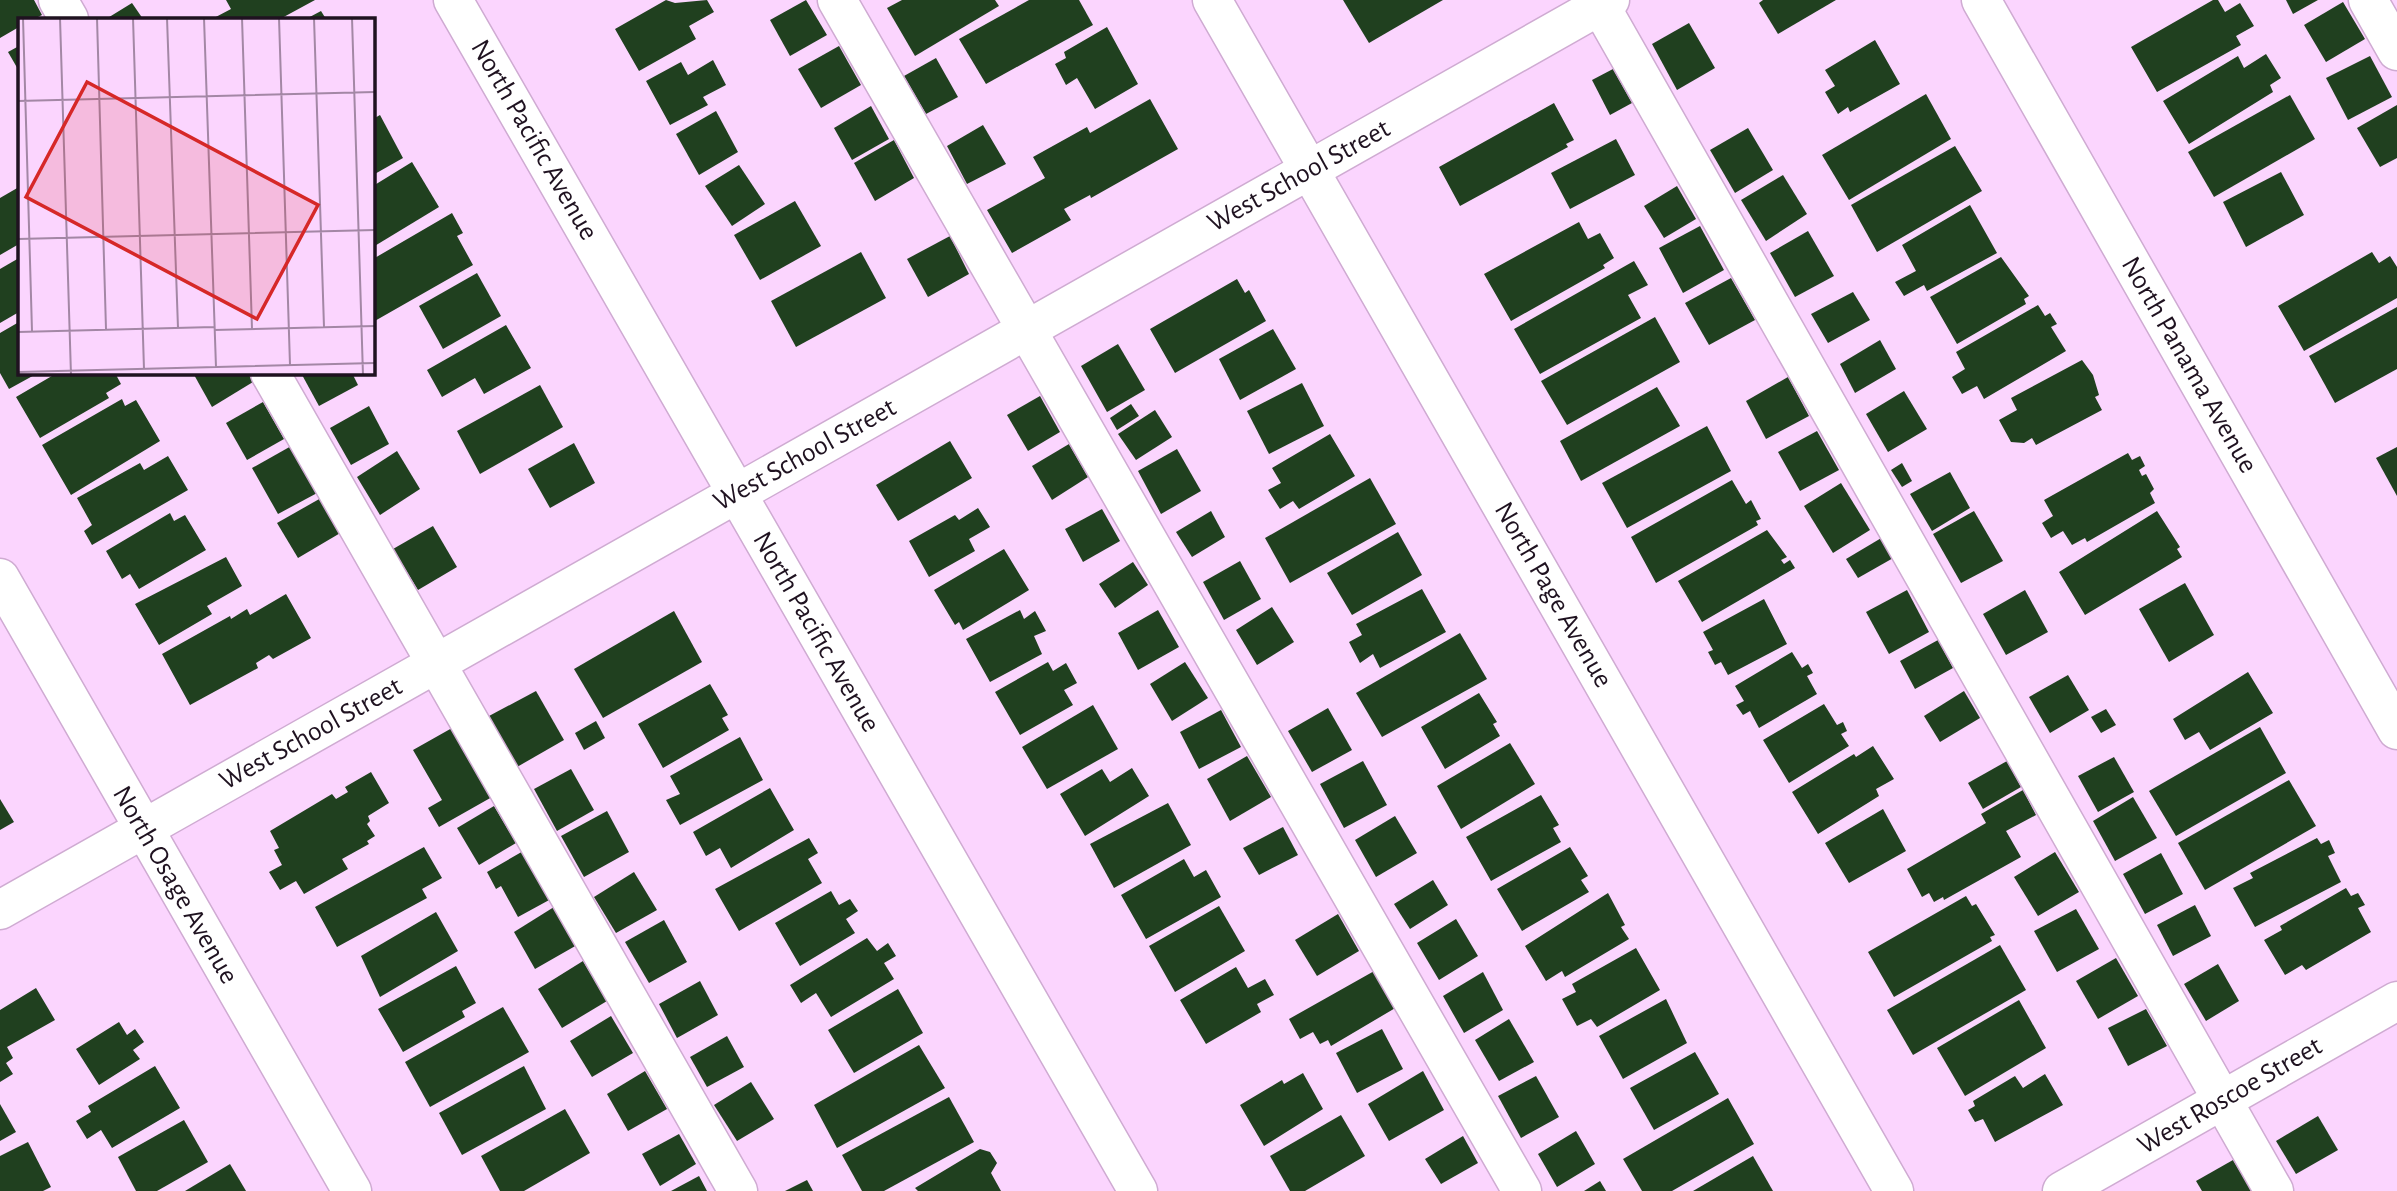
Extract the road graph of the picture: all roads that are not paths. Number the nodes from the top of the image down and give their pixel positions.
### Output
1 (58, 0) edge
2 (453, 0) edge
3 (837, 0) edge
4 (1212, 0) edge
5 (1981, 0) edge
6 (2368, 0) edge
7 (1603, 2) edge
8 (68, 18) edge
9 (2397, 51) edge
10 (1309, 170) junction
11 (1026, 330) junction
12 (271, 374) edge
13 (736, 494) junction
14 (0, 578) edge
15 (435, 664) junction
16 (2397, 730) edge
17 (142, 829) junction
18 (0, 910) edge
19 (2397, 1002) edge
20 (2222, 1100) junction
21 (352, 1191) edge
22 (738, 1191) edge
23 (1138, 1191) edge
24 (1522, 1191) edge
25 (1895, 1191) edge
26 (2062, 1191) edge
27 (2274, 1191) edge

1 - 8 street
2 - 13 street, North Pacific Avenue
3 - 11 street
4 - 10 street, North Page Avenue
5 - 16 street, North Panama Avenue
6 - 9 street
7 - 10 street, West School Street
7 - 20 street
10 - 11 street, West School Street
10 - 25 street, North Page Avenue
11 - 13 street, West School Street
11 - 24 street
12 - 15 street
13 - 15 street, West School Street
13 - 23 street, North Pacific Avenue
14 - 17 street, North Osage Avenue
15 - 17 street, West School Street
15 - 22 street
17 - 18 street, West School Street
17 - 21 street, North Osage Avenue
19 - 20 street, West Roscoe Street
20 - 26 street, West Roscoe Street
20 - 27 street

